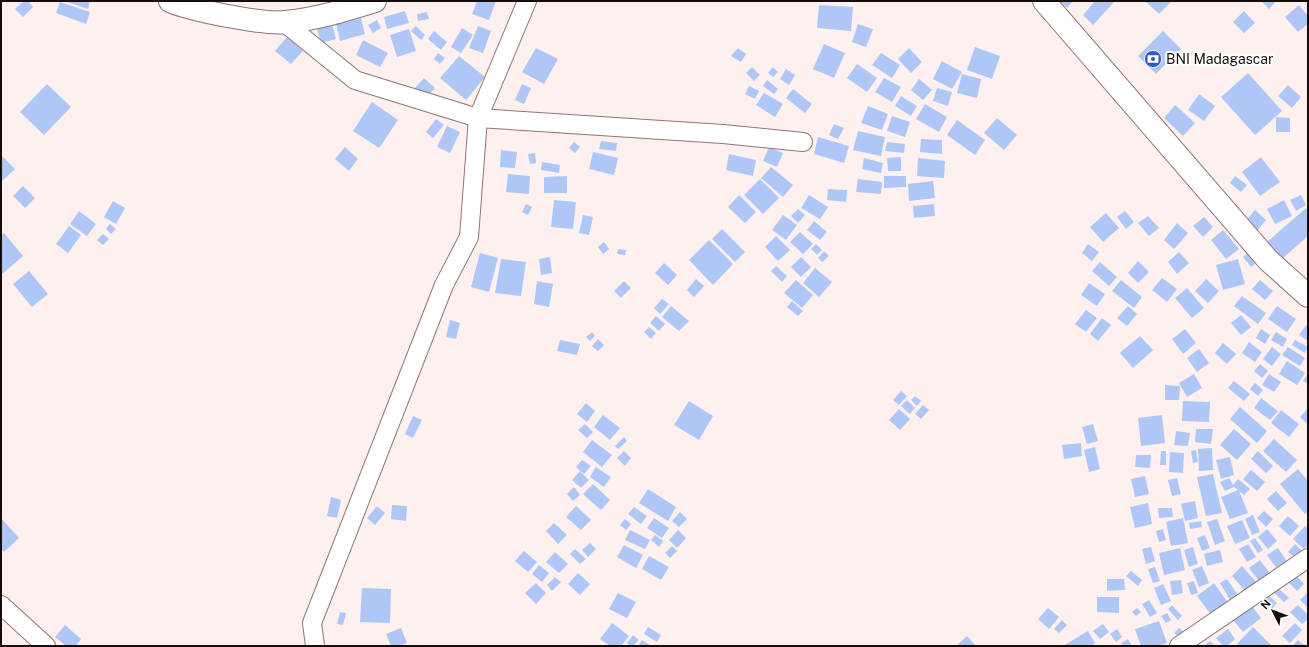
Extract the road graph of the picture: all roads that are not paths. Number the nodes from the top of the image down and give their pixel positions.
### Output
1 (375, 1) edge
2 (527, 1) edge
3 (1044, 1) edge
4 (172, 2) edge
5 (284, 23) junction
6 (478, 118) junction
7 (803, 142) dead end
8 (1308, 296) edge
9 (1308, 558) edge
10 (1, 605) edge
11 (46, 646) edge
12 (314, 646) edge
13 (1179, 646) edge

1 - 5 main road
2 - 6 street
3 - 8 main road
4 - 5 main road
5 - 6 street
6 - 7 street
6 - 12 street
9 - 13 street
10 - 11 street

